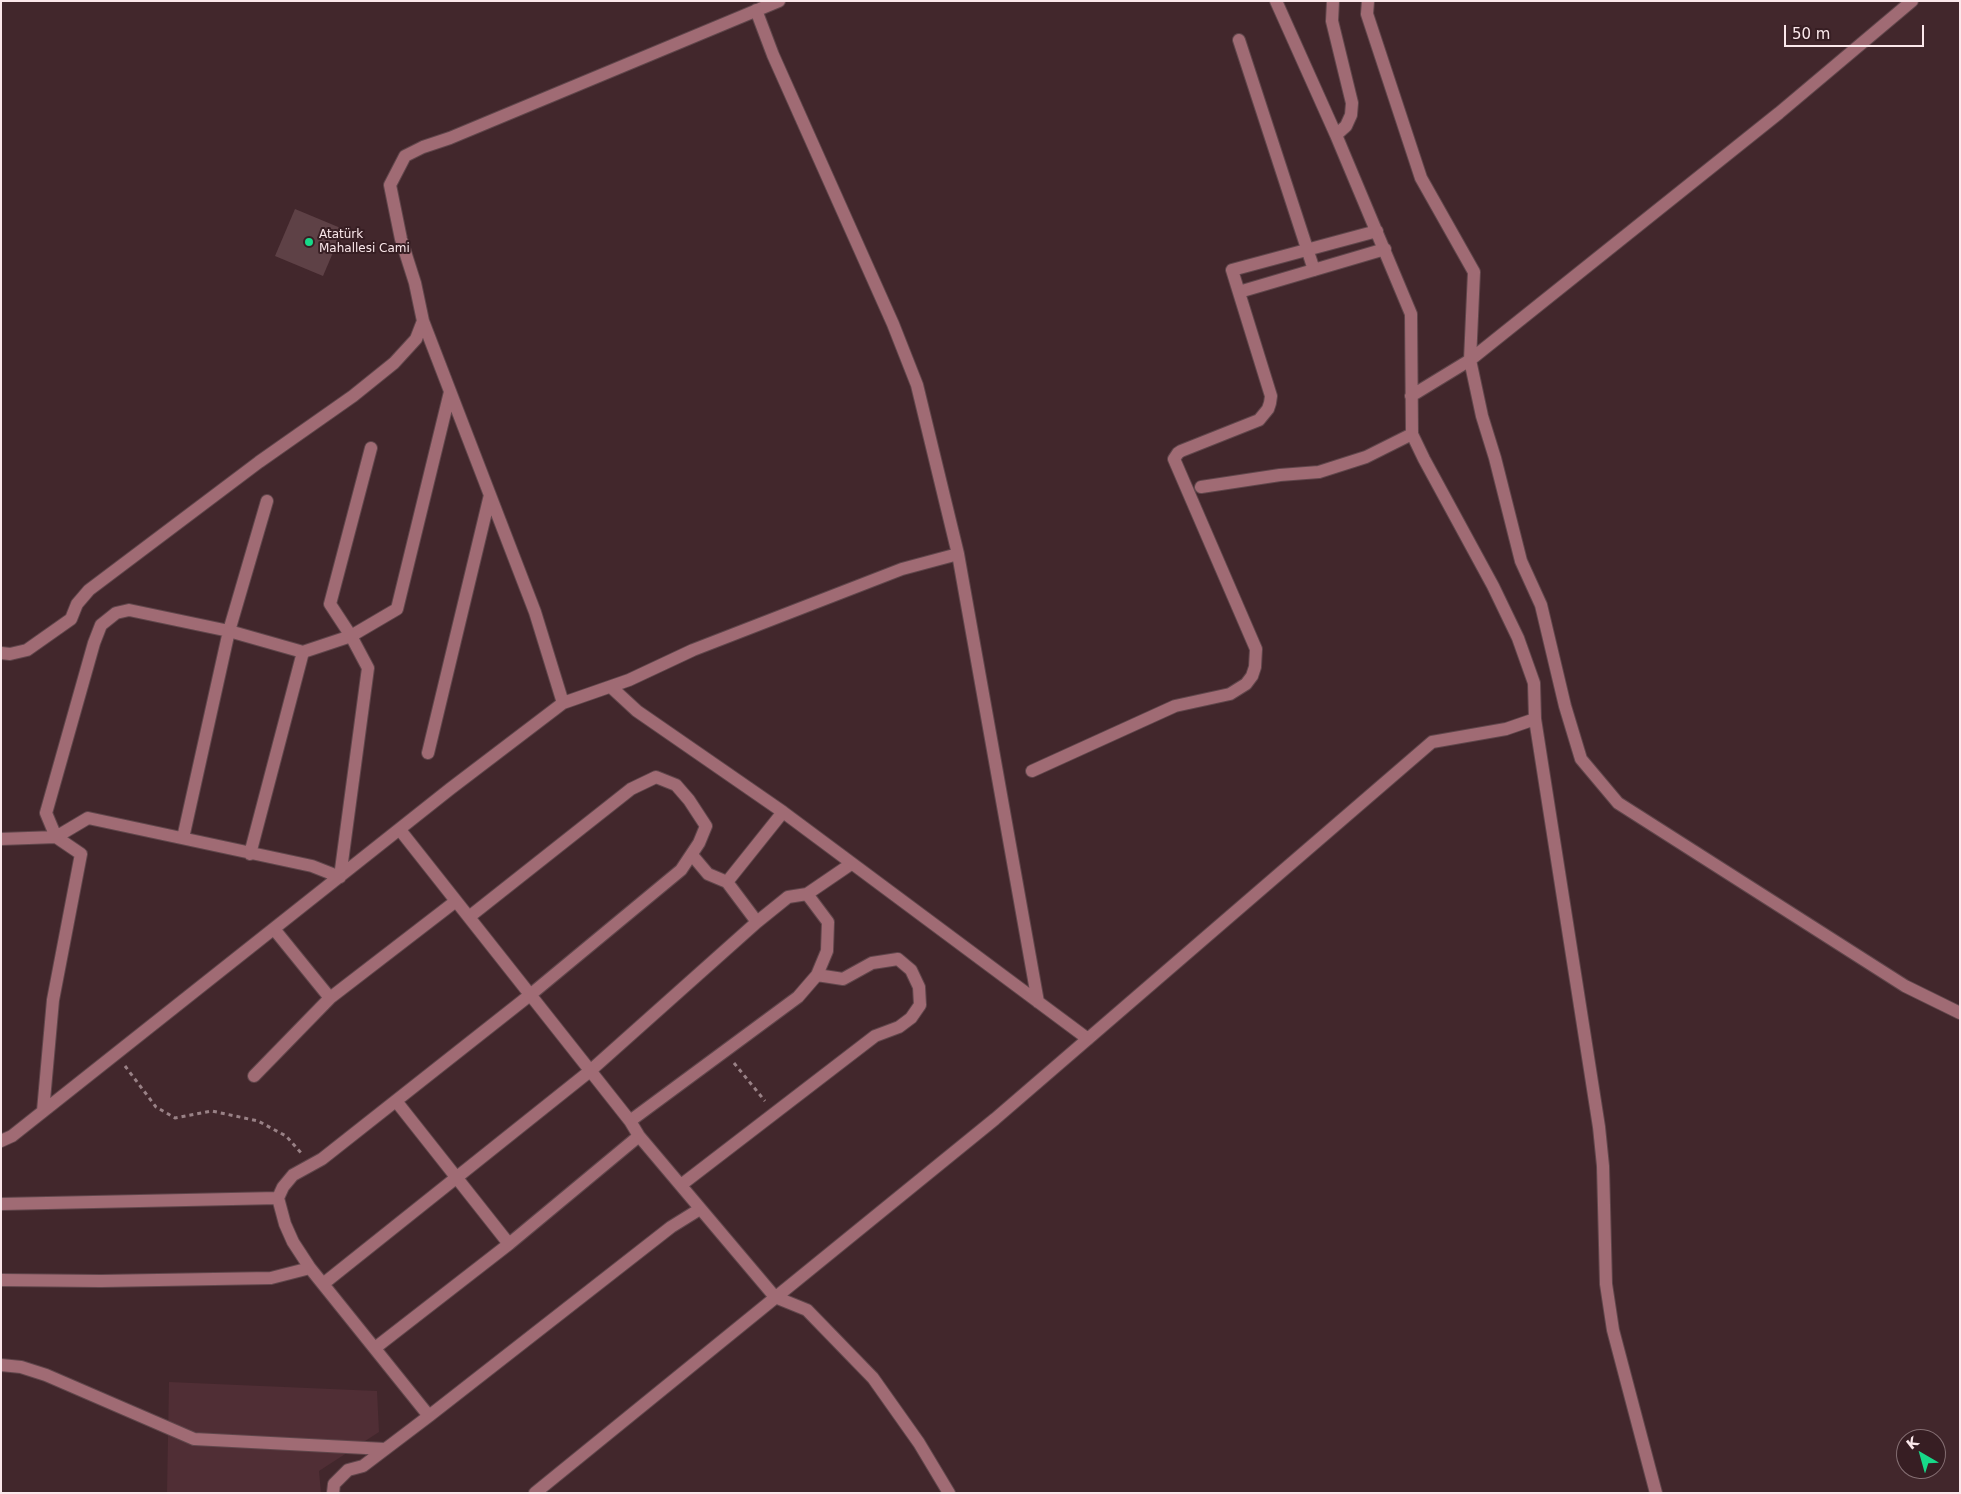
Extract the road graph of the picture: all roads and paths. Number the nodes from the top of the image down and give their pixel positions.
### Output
1 (779, 1) edge
2 (1276, 1) edge
3 (1333, 1) edge
4 (1368, 1) edge
5 (1912, 1) edge
6 (756, 10) junction
7 (1239, 40) dead end
8 (1336, 135) junction
9 (1378, 231) junction
10 (1385, 249) junction
11 (1308, 250) junction
12 (1314, 270) junction
13 (1239, 292) junction
14 (423, 321) junction
15 (1470, 360) junction
16 (450, 392) junction
17 (1411, 396) junction
18 (1412, 434) junction
19 (371, 448) dead end
20 (1201, 487) dead end
21 (490, 495) junction
22 (267, 501) dead end
23 (958, 554) junction
24 (229, 631) junction
25 (352, 636) junction
26 (303, 652) junction
27 (1, 653) edge
28 (611, 687) junction
29 (562, 703) junction
30 (1535, 719) junction
31 (428, 753) dead end
32 (1032, 772) dead end
33 (783, 812) junction
34 (400, 830) junction
35 (56, 837) junction
36 (1, 838) edge
37 (183, 838) junction
38 (250, 854) junction
39 (692, 855) junction
40 (851, 864) junction
41 (340, 877) junction
42 (727, 882) junction
43 (807, 894) junction
44 (456, 901) junction
45 (469, 917) junction
46 (757, 922) junction
47 (274, 929) junction
48 (817, 975) junction
49 (530, 995) junction
50 (330, 998) junction
51 (1038, 1002) junction
52 (1960, 1013) edge
53 (1088, 1038) junction
54 (725, 1051) junction
55 (116, 1054) junction
56 (590, 1071) junction
57 (254, 1076) dead end
58 (396, 1101) junction
59 (43, 1111) junction
60 (775, 1113) junction
61 (630, 1121) junction
62 (639, 1136) junction
63 (1, 1141) edge
64 (311, 1165) junction
65 (456, 1177) junction
66 (681, 1185) junction
67 (278, 1198) junction
68 (1, 1204) edge
69 (700, 1209) junction
70 (509, 1244) junction
71 (310, 1268) junction
72 (1, 1280) edge
73 (322, 1284) junction
74 (775, 1297) junction
75 (375, 1348) junction
76 (1, 1365) edge
77 (429, 1416) junction
78 (385, 1449) junction
79 (333, 1493) edge
80 (535, 1493) edge
81 (949, 1493) edge
82 (1656, 1493) edge

1 - 6 street
2 - 8 street
3 - 8 street
4 - 15 street
5 - 15 street
6 - 14 street
6 - 23 street
7 - 11 street
8 - 9 street
9 - 10 street
9 - 11 street
10 - 12 street
10 - 17 street
11 - 12 street
11 - 13 street
12 - 13 street
13 - 32 street
14 - 16 street
14 - 27 street
15 - 17 street
15 - 52 street
16 - 21 street
16 - 25 street
17 - 18 street
18 - 20 street
18 - 30 street
19 - 25 street
21 - 29 street
21 - 31 street
22 - 24 street
23 - 28 street
23 - 51 street
24 - 26 street
24 - 35 street
24 - 37 street
25 - 26 street
25 - 41 street
26 - 38 street
28 - 29 street
28 - 33 street
29 - 34 street
30 - 53 street
30 - 82 street
33 - 40 street
33 - 42 street
34 - 41 street
34 - 44 street
35 - 36 street
35 - 37 street
35 - 59 street
37 - 38 street
38 - 41 street
39 - 42 street
39 - 45 street
39 - 49 street
40 - 43 street
40 - 51 street
41 - 47 street
42 - 46 street
43 - 46 street
43 - 48 street
44 - 45 street
44 - 50 street
45 - 49 street
46 - 56 street
47 - 50 street
47 - 55 street
48 - 54 street
48 - 60 street
49 - 56 street
49 - 58 street
50 - 57 street
51 - 53 street
53 - 74 street
54 - 60 path
54 - 61 street
55 - 59 street
55 - 64 path
56 - 61 street
56 - 65 street
58 - 64 street
58 - 65 street
59 - 63 street
60 - 66 street
61 - 62 street
62 - 66 street
62 - 70 street
64 - 67 street
65 - 70 street
65 - 73 street
66 - 69 street
67 - 68 street
67 - 71 street
69 - 74 street
69 - 77 street
70 - 75 street
71 - 72 street
71 - 73 street
73 - 75 street
74 - 80 street
74 - 81 street
75 - 77 street
76 - 78 street
77 - 78 street
78 - 79 street

